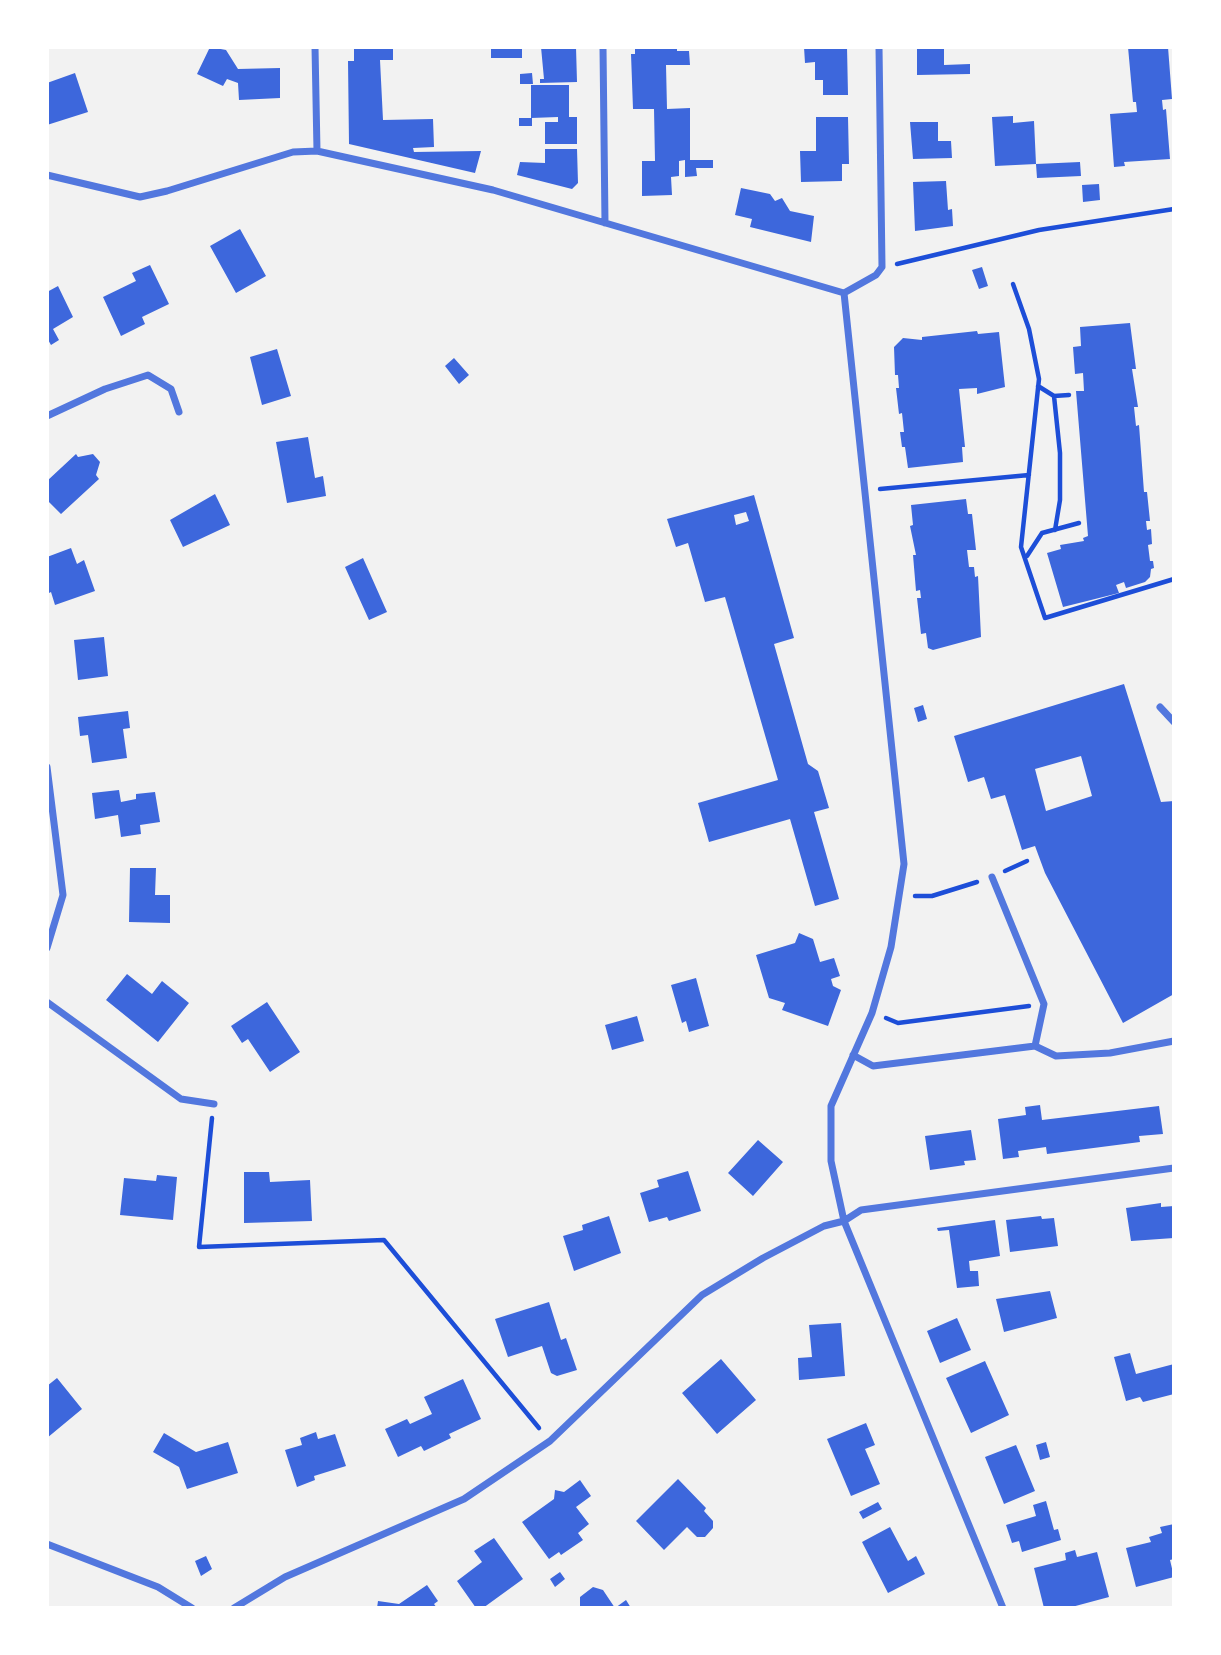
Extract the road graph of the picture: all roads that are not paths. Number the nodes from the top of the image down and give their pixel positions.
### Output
1 (315, 47) edge
2 (603, 47) edge
3 (879, 47) edge
4 (317, 151) junction
5 (47, 175) edge
6 (605, 223) junction
7 (844, 293) junction
8 (179, 412) dead end
9 (47, 416) edge
10 (1160, 707) dead end
11 (1174, 722) edge
12 (47, 767) edge
13 (992, 877) road end
14 (47, 948) edge
15 (47, 1002) edge
16 (1174, 1041) edge
17 (1035, 1046) junction
18 (853, 1055) junction
19 (214, 1104) road end
20 (1174, 1168) edge
21 (844, 1221) junction
22 (47, 1544) edge
23 (192, 1608) edge
24 (234, 1608) edge
25 (1003, 1608) edge

1 - 4 street
2 - 6 street
3 - 7 street
4 - 5 street
4 - 6 street
6 - 7 street
7 - 18 street
8 - 9 street
10 - 11 street
12 - 14 street
13 - 17 street
15 - 19 street
16 - 17 street
17 - 18 street
18 - 21 street
20 - 21 street
21 - 24 street
21 - 25 street
22 - 23 street

